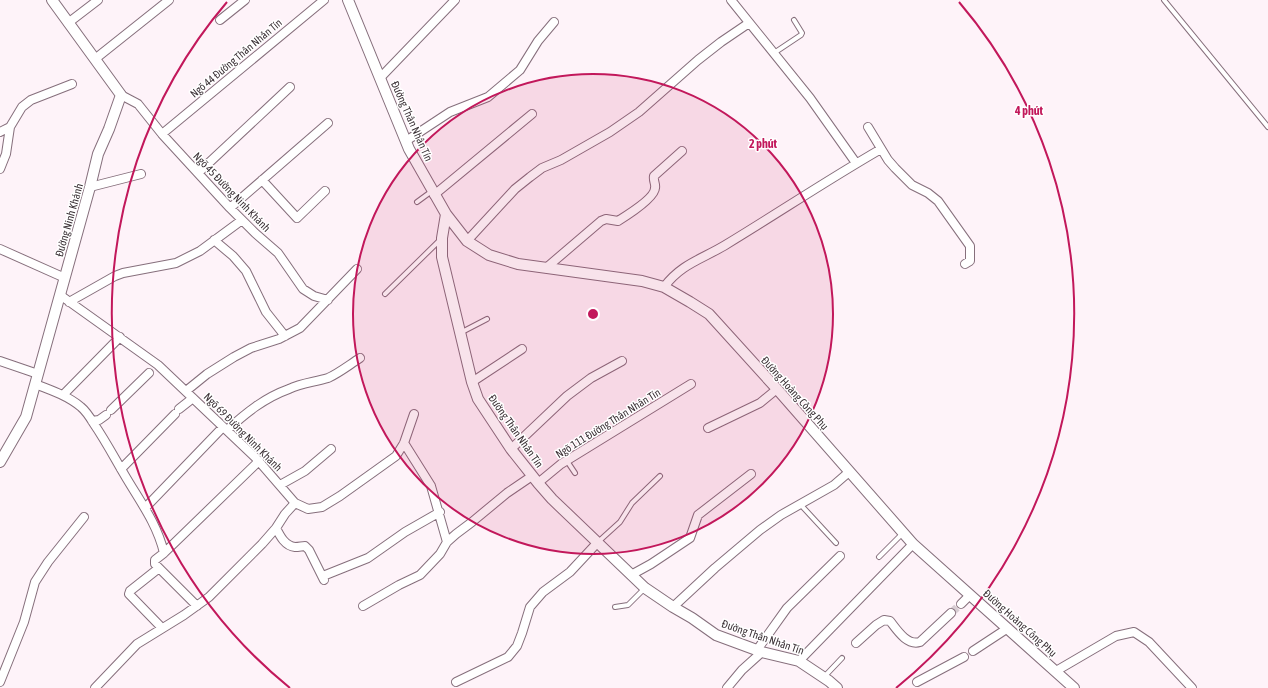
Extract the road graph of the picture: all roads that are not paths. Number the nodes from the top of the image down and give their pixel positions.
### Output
1 (52, 0) edge
2 (98, 0) edge
3 (169, 0) edge
4 (245, 0) edge
5 (324, 0) edge
6 (348, 0) edge
7 (455, 0) edge
8 (731, 0) edge
9 (1164, 0) edge
10 (220, 20) dead end
11 (794, 20) dead end
12 (554, 22) dead end
13 (68, 23) junction
14 (749, 24) junction
15 (773, 53) junction
16 (95, 59) junction
17 (380, 78) junction
18 (72, 84) dead end
19 (290, 87) dead end
20 (121, 95) junction
21 (532, 114) dead end
22 (328, 123) dead end
23 (10, 126) junction
24 (1268, 126) edge
25 (868, 127) dead end
26 (0, 132) edge
27 (162, 134) junction
28 (406, 141) junction
29 (881, 149) junction
30 (682, 151) dead end
31 (856, 163) junction
32 (0, 169) edge
33 (198, 173) junction
34 (141, 174) dead end
35 (262, 180) junction
36 (90, 187) junction
37 (324, 192) dead end
38 (433, 193) junction
39 (417, 202) dead end
40 (230, 208) junction
41 (446, 214) junction
42 (242, 220) junction
43 (442, 238) junction
44 (214, 240) junction
45 (468, 241) junction
46 (0, 249) edge
47 (965, 264) dead end
48 (546, 268) junction
49 (357, 270) dead end
50 (65, 278) junction
51 (664, 287) junction
52 (385, 294) dead end
53 (60, 295) junction
54 (328, 300) junction
55 (69, 302) junction
56 (486, 318) dead end
57 (460, 333) junction
58 (285, 336) junction
59 (120, 337) junction
60 (522, 349) dead end
61 (360, 358) dead end
62 (0, 360) edge
63 (622, 361) dead end
64 (149, 374) dead end
65 (36, 379) junction
66 (472, 382) junction
67 (691, 384) dead end
68 (777, 389) junction
69 (186, 391) junction
70 (63, 396) junction
71 (193, 398) junction
72 (414, 414) dead end
73 (92, 421) junction
74 (225, 428) junction
75 (708, 428) dead end
76 (404, 443) junction
77 (331, 449) dead end
78 (511, 449) junction
79 (259, 461) junction
80 (567, 461) junction
81 (0, 462) edge
82 (120, 469) junction
83 (850, 472) junction
84 (575, 473) dead end
85 (751, 474) dead end
86 (660, 476) dead end
87 (535, 479) junction
88 (280, 485) junction
89 (295, 503) junction
90 (799, 504) junction
91 (145, 508) junction
92 (440, 512) junction
93 (84, 517) dead end
94 (276, 528) junction
95 (903, 533) junction
96 (448, 542) junction
97 (598, 542) junction
98 (836, 543) dead end
99 (913, 544) junction
100 (164, 553) junction
101 (840, 556) dead end
102 (879, 557) dead end
103 (159, 568) junction
104 (632, 575) junction
105 (645, 588) junction
106 (970, 595) junction
107 (961, 604) tunnel mouth
108 (197, 606) junction
109 (363, 606) dead end
110 (615, 607) dead end
111 (673, 607) junction
112 (951, 613) tunnel mouth
113 (162, 628) junction
114 (1008, 628) junction
115 (856, 643) dead end
116 (759, 651) junction
117 (974, 651) dead end
118 (964, 657) dead end
119 (842, 658) dead end
120 (799, 661) junction
121 (1056, 671) junction
122 (824, 677) junction
123 (0, 682) edge
124 (456, 682) dead end
125 (917, 682) dead end
126 (1189, 687) edge
127 (95, 688) edge
128 (727, 688) edge
129 (837, 688) edge
130 (1074, 688) edge

1 - 13 street
2 - 13 street
3 - 16 street
4 - 10 street
5 - 27 street, Ngõ 44 Đường Thân Nhân Tín
6 - 17 street, Đường Thân Nhân Tín
7 - 17 street
8 - 14 street
9 - 24 lane
11 - 15 lane
12 - 28 street
13 - 16 street
14 - 15 street
14 - 45 street
15 - 31 street
16 - 20 street
17 - 28 street, Đường Thân Nhân Tín
18 - 23 street
19 - 33 street
20 - 27 street, Ngõ 45 Đường Ninh Khánh
20 - 36 street, Đường Ninh Khánh
21 - 38 street
22 - 35 street
23 - 26 street
23 - 32 street
25 - 29 street
27 - 33 street, Ngõ 45 Đường Ninh Khánh
28 - 38 street, Đường Thân Nhân Tín
29 - 31 street
29 - 47 street
30 - 48 street
31 - 51 street
33 - 40 street, Ngõ 45 Đường Ninh Khánh
34 - 36 street
35 - 37 street
35 - 40 street
36 - 50 street, Đường Ninh Khánh
38 - 39 lane
38 - 41 street, Đường Thân Nhân Tín
40 - 42 street, Ngõ 45 Đường Ninh Khánh
41 - 43 street, Đường Thân Nhân Tín
41 - 45 street, Đường Hoàng Công Phụ
42 - 44 street
42 - 54 street, Ngõ 45 Đường Ninh Khánh
43 - 52 lane
43 - 57 street, Đường Thân Nhân Tín
44 - 55 street
44 - 58 street
45 - 48 street, Đường Hoàng Công Phụ
46 - 50 street
48 - 51 street, Đường Hoàng Công Phụ
49 - 54 street
50 - 53 street, Đường Ninh Khánh
51 - 68 street, Đường Hoàng Công Phụ
53 - 55 street, Ngõ 69 Đường Ninh Khánh
53 - 65 street, Đường Ninh Khánh
54 - 58 street
55 - 59 street, Ngõ 69 Đường Ninh Khánh
56 - 57 lane
57 - 66 street, Đường Thân Nhân Tín
58 - 69 street
59 - 69 street, Ngõ 69 Đường Ninh Khánh
59 - 70 street
60 - 66 street
61 - 74 street
62 - 65 street
63 - 78 street
64 - 73 street
65 - 70 street
65 - 81 street, Đường Ninh Khánh
66 - 78 street, Đường Thân Nhân Tín
67 - 80 street, Ngõ 111 Đường Thân Nhân Tín
68 - 75 street
68 - 83 street, Đường Hoàng Công Phụ
69 - 71 street, Ngõ 69 Đường Ninh Khánh
70 - 73 street
71 - 74 street, Ngõ 69 Đường Ninh Khánh
71 - 82 street
72 - 76 street
73 - 82 street
74 - 79 street, Ngõ 69 Đường Ninh Khánh
74 - 91 street
76 - 89 street
76 - 92 street
77 - 88 street
78 - 87 street, Đường Thân Nhân Tín
79 - 88 street, Ngõ 69 Đường Ninh Khánh
79 - 100 street
80 - 84 lane
80 - 87 street, Ngõ 111 Đường Thân Nhân Tín
82 - 91 street
83 - 90 street
83 - 95 street, Đường Hoàng Công Phụ
85 - 104 street
86 - 97 lane
87 - 96 street, Ngõ 111 Đường Thân Nhân Tín
87 - 97 street, Đường Thân Nhân Tín
88 - 89 street, Ngõ 69 Đường Ninh Khánh
89 - 94 street
90 - 98 lane
90 - 111 street
91 - 100 street
92 - 94 street
92 - 96 street
93 - 123 street
94 - 108 street
95 - 99 street, Đường Hoàng Công Phụ
95 - 102 lane
96 - 109 street, Ngõ 111 Đường Thân Nhân Tín
97 - 104 street, Đường Thân Nhân Tín
97 - 124 street
99 - 106 street, Đường Hoàng Công Phụ
99 - 120 street
100 - 103 street
101 - 116 street
103 - 108 street
103 - 113 street
104 - 105 street, Đường Thân Nhân Tín
105 - 110 lane
105 - 111 street, Đường Thân Nhân Tín
106 - 107 street
106 - 114 street, Đường Hoàng Công Phụ
108 - 113 street
111 - 116 street, Đường Thân Nhân Tín
112 - 115 street
113 - 127 street
114 - 117 street
114 - 121 street, Đường Hoàng Công Phụ
116 - 120 street, Đường Thân Nhân Tín
116 - 128 street
118 - 125 street
119 - 122 lane
120 - 122 street, Đường Thân Nhân Tín
121 - 126 street
121 - 130 street, Đường Hoàng Công Phụ
122 - 129 street, Đường Thân Nhân Tín

